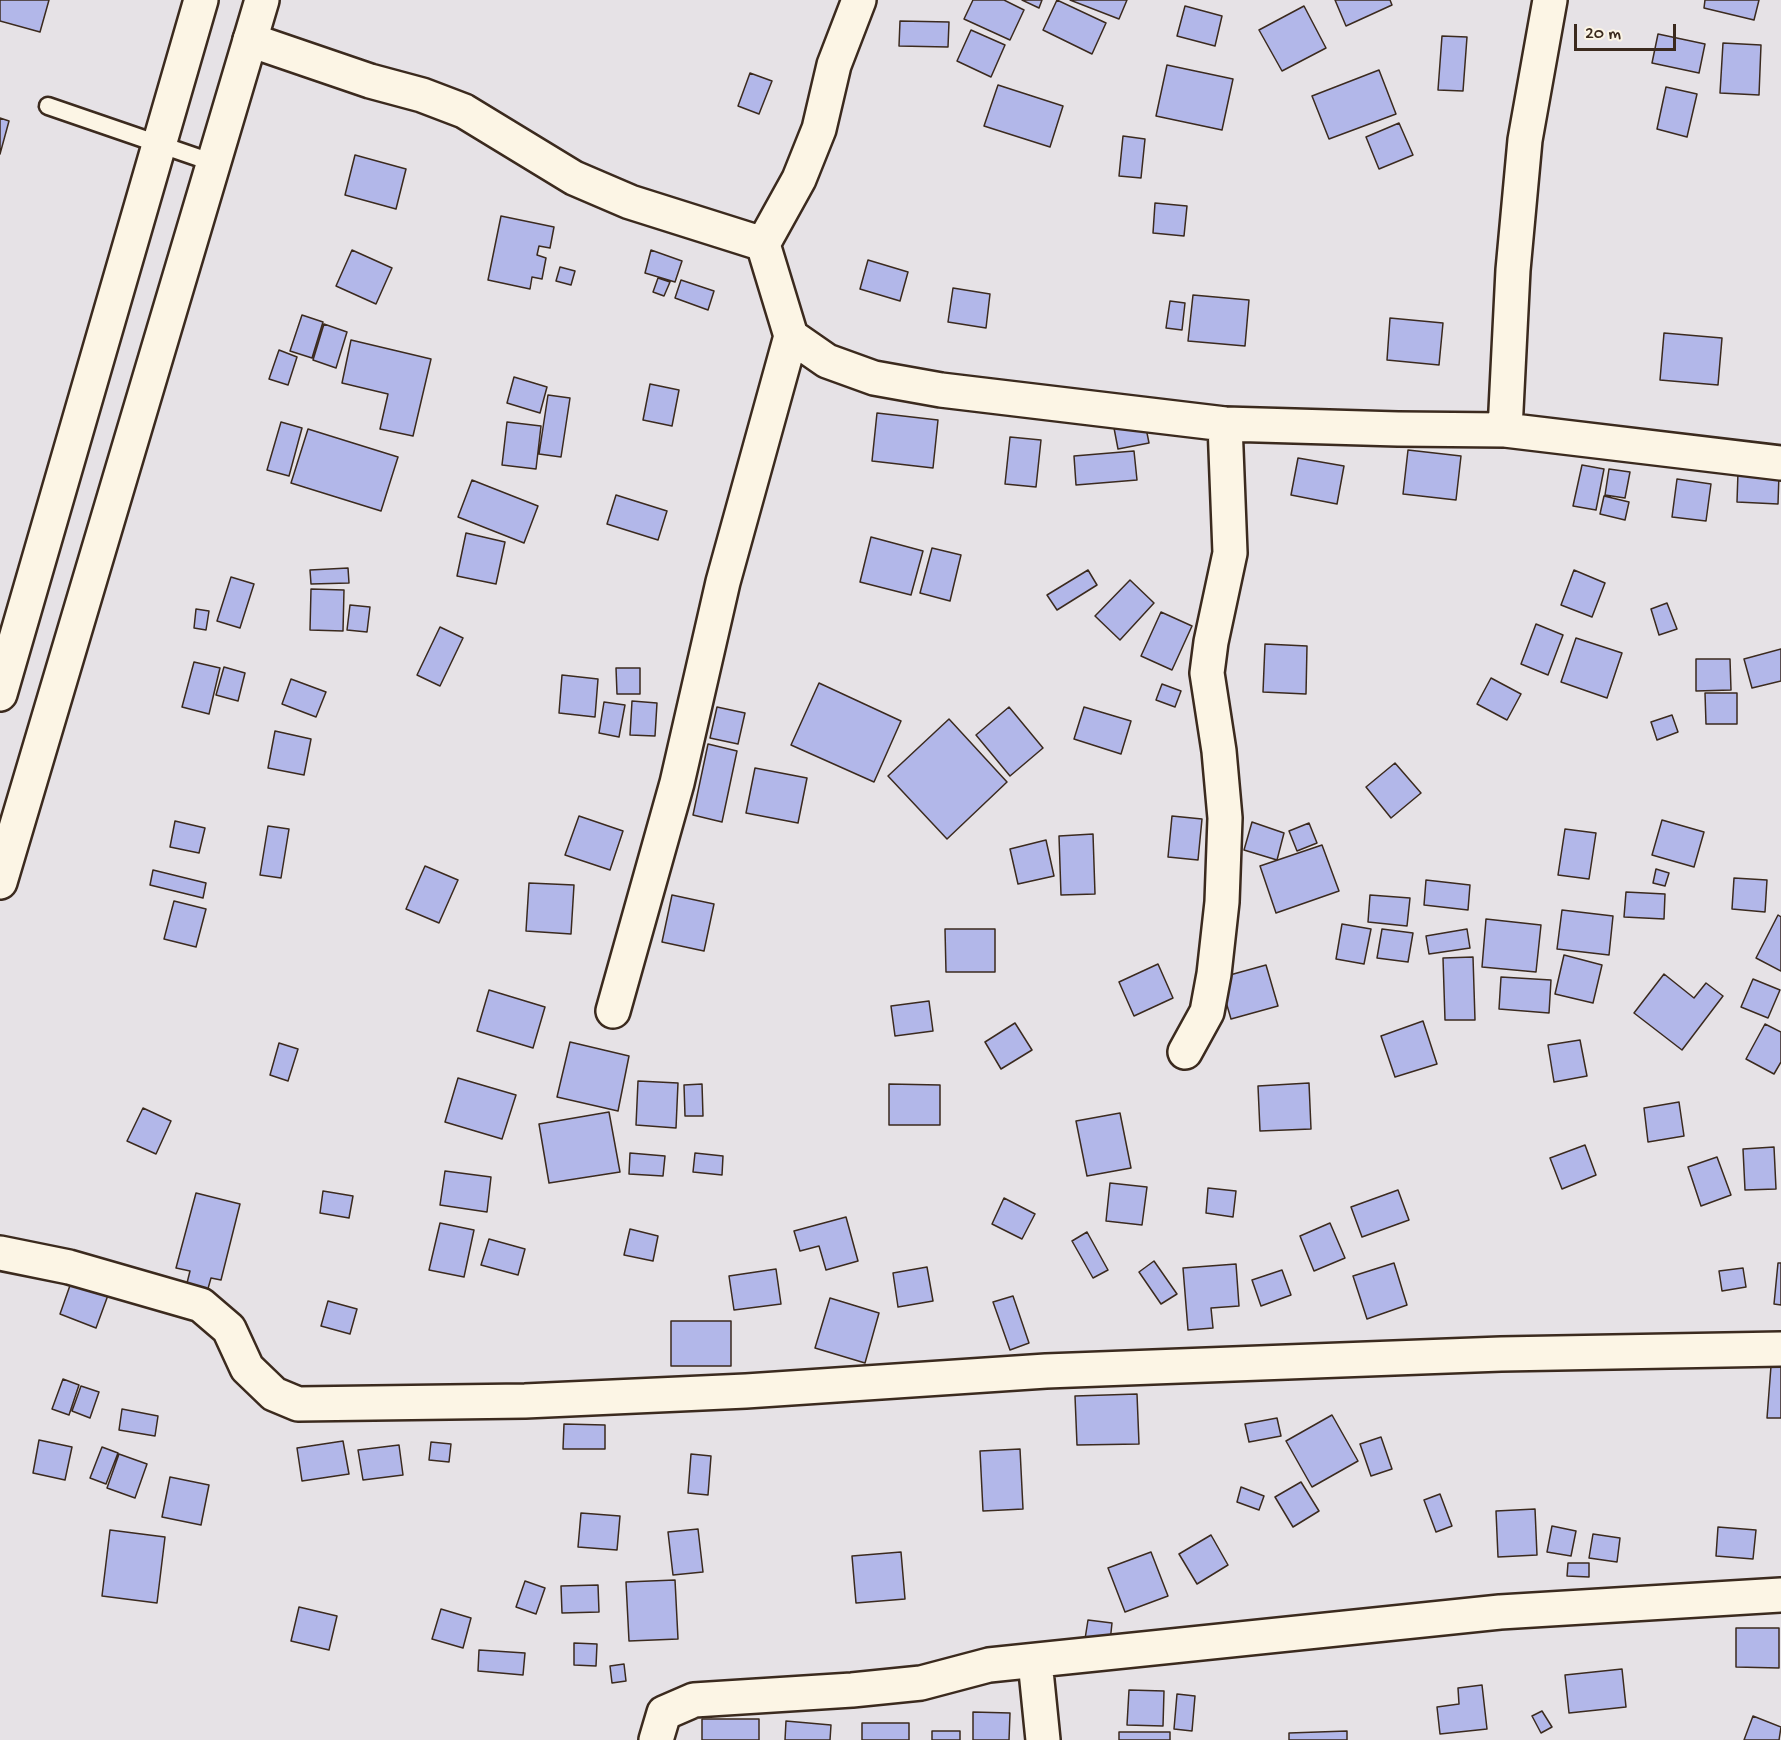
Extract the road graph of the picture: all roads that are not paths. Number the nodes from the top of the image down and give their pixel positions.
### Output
1 (201, 0) edge
2 (262, 0) edge
3 (859, 0) edge
4 (1550, 0) edge
5 (250, 40) junction
6 (48, 106) dead end
7 (158, 145) junction
8 (214, 164) junction
9 (763, 244) junction
10 (791, 336) junction
11 (1225, 424) junction
12 (1504, 430) junction
13 (1781, 463) edge
14 (0, 694) edge
15 (0, 882) edge
16 (613, 1011) dead end
17 (1185, 1052) dead end
18 (0, 1253) edge
19 (1781, 1350) edge
20 (1781, 1594) edge
21 (1035, 1661) junction
22 (656, 1740) edge
23 (1043, 1740) edge

1 - 7 main road
2 - 5 main road
3 - 9 main road
4 - 12 main road
5 - 8 main road
5 - 9 main road
6 - 7 lane
7 - 8 lane
7 - 14 main road
8 - 15 main road
9 - 10 main road
10 - 11 main road
10 - 16 main road
11 - 12 main road
11 - 17 main road
12 - 13 main road
18 - 19 main road
20 - 21 main road
21 - 22 main road
21 - 23 main road

